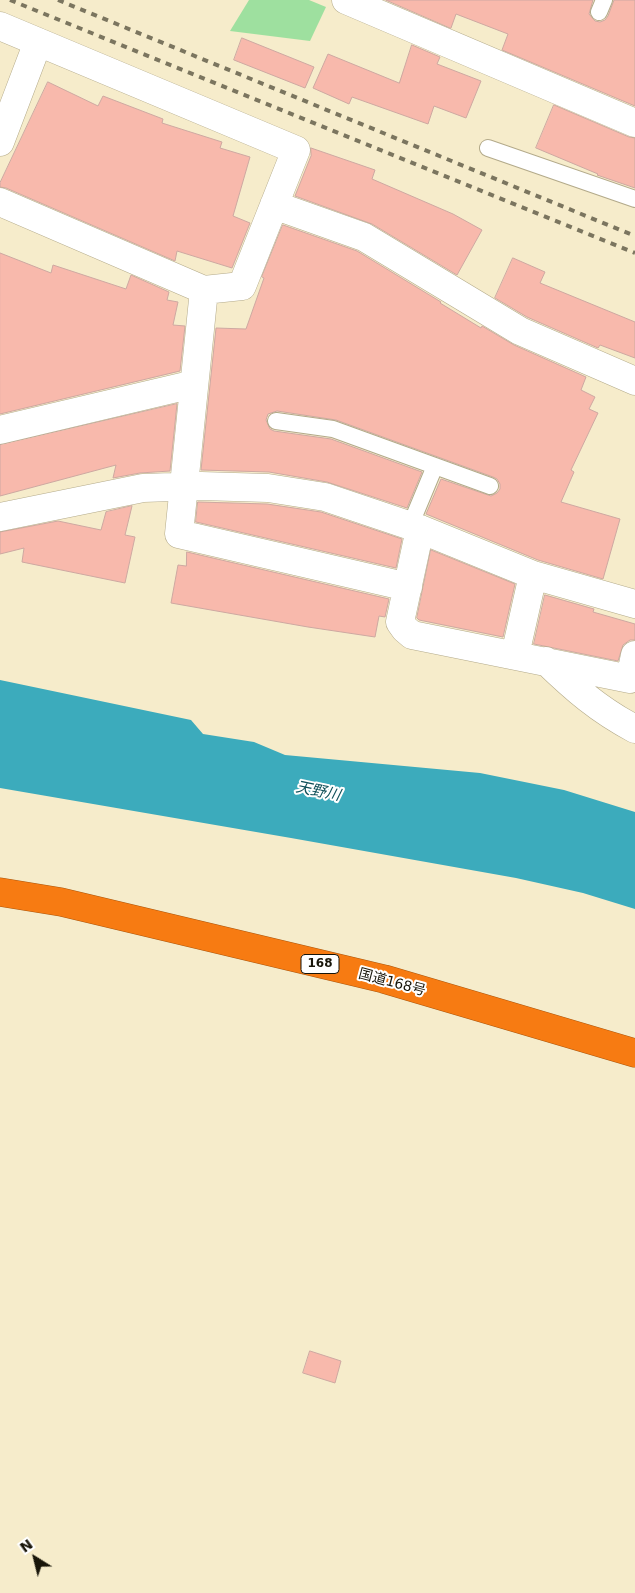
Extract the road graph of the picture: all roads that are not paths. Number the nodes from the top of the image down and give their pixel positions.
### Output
1 (346, 0) edge
2 (0, 26) edge
3 (38, 42) junction
4 (635, 123) edge
5 (0, 142) edge
6 (488, 148) dead end
7 (635, 199) edge
8 (0, 202) edge
9 (274, 205) junction
10 (204, 290) junction
11 (635, 381) edge
12 (194, 384) junction
13 (276, 421) dead end
14 (0, 430) edge
15 (435, 466) junction
16 (184, 486) junction
17 (490, 486) dead end
18 (0, 517) edge
19 (415, 528) junction
20 (533, 575) junction
21 (408, 588) junction
22 (635, 604) edge
23 (515, 655) junction
24 (635, 656) edge
25 (546, 662) junction
26 (635, 729) edge
27 (0, 892) edge
28 (635, 1053) edge

1 - 4 street
2 - 3 street
3 - 5 street
3 - 9 street
6 - 7 lane
8 - 10 street
9 - 10 street
9 - 11 street
10 - 12 street
12 - 14 street
12 - 16 street
13 - 15 lane
15 - 17 lane
15 - 19 lane
16 - 18 street
16 - 19 street
16 - 21 street
19 - 20 street
19 - 21 street
20 - 22 street
20 - 23 street
21 - 23 street
23 - 25 street
24 - 25 street
25 - 26 street
27 - 28 highway, 国道168号 / 168

